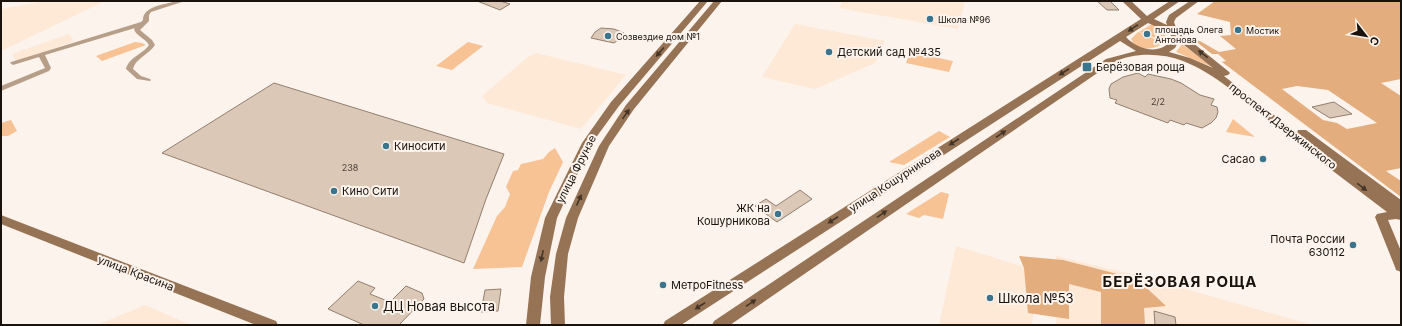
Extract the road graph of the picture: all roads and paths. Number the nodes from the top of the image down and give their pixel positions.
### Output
1 (182, 1) edge
2 (704, 1) edge
3 (718, 1) edge
4 (1126, 1) edge
5 (1176, 1) edge
6 (1195, 1) edge
7 (689, 18) junction
8 (1146, 19) junction
9 (701, 20) junction
10 (143, 23) junction
11 (1174, 32) junction
12 (1120, 36) junction
13 (1156, 52) junction
14 (41, 55) junction
15 (13, 63) dead end
16 (148, 80) dead end
17 (1, 89) edge
18 (1400, 212) edge
19 (1, 219) edge
20 (1401, 267) edge
21 (271, 325) edge
22 (533, 325) edge
23 (558, 325) edge
24 (670, 325) edge
25 (718, 325) edge

1 - 10 street
2 - 7 main road, улица Фрунзе
3 - 9 main road, улица Фрунзе
4 - 8 main road
5 - 8 main road
6 - 11 main road
7 - 9 main road
7 -> 22 main road, улица Фрунзе
8 - 11 main road
8 -> 12 main road
23 -> 9 main road, улица Фрунзе
10 - 14 street
10 - 16 street
11 - 13 main road
18 -> 11 main road, проспект Дзержинского
12 - 13 main road
12 -> 24 main road, улица Кошурникова
13 -> 18 main road, проспект Дзержинского
25 -> 13 main road, улица Кошурникова
14 - 15 street
14 - 17 street
18 - 20 main road
19 - 21 main road, улица Красина

